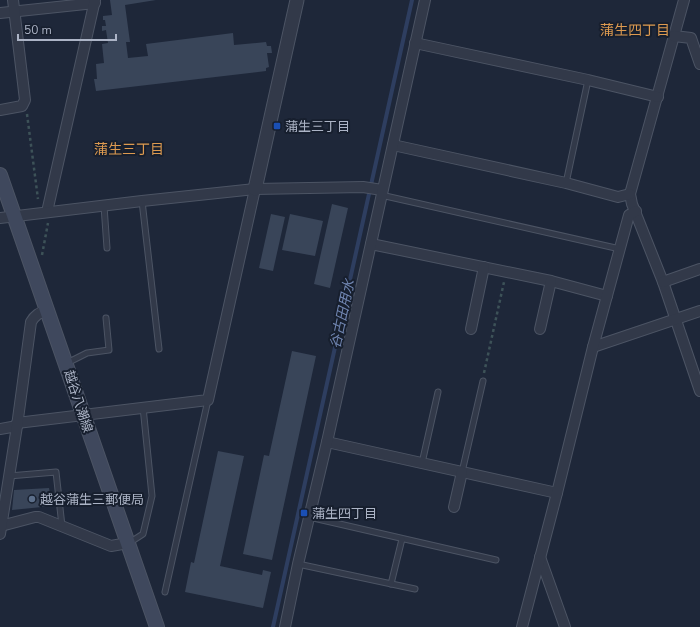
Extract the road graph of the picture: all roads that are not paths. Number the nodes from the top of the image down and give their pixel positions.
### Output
1 (13, 0) edge
2 (297, 0) edge
3 (425, 0) edge
4 (684, 0) edge
5 (95, 2) edge
6 (14, 11) junction
7 (0, 12) edge
8 (674, 36) junction
9 (415, 43) junction
10 (700, 64) edge
11 (588, 80) junction
12 (658, 97) junction
13 (0, 110) edge
14 (393, 145) junction
15 (0, 175) edge
16 (566, 183) junction
17 (256, 189) junction
18 (382, 193) junction
19 (630, 194) junction
20 (142, 201) junction
21 (104, 206) junction
22 (636, 210) junction
23 (46, 213) junction
24 (14, 216) junction
25 (0, 218) edge
26 (371, 244) junction
27 (107, 248) dead end
28 (620, 249) junction
29 (484, 267) junction
30 (700, 269) edge
31 (551, 281) junction
32 (663, 282) junction
33 (607, 296) junction
34 (47, 310) junction
35 (700, 311) edge
36 (106, 318) dead end
37 (675, 320) junction
38 (470, 329) dead end
39 (540, 329) dead end
40 (592, 347) junction
41 (159, 349) dead end
42 (66, 363) junction
43 (697, 371) edge
44 (483, 381) road end
45 (700, 391) edge
46 (438, 392) dead end
47 (208, 400) junction
48 (143, 407) junction
49 (83, 414) junction
50 (17, 425) junction
51 (0, 429) edge
52 (327, 442) junction
53 (422, 464) junction
54 (462, 472) junction
55 (8, 476) junction
56 (557, 493) junction
57 (454, 507) dead end
58 (309, 517) junction
59 (62, 526) junction
60 (1, 530) edge
61 (402, 539) junction
62 (128, 543) junction
63 (540, 557) junction
64 (496, 560) dead end
65 (298, 564) junction
66 (391, 584) junction
67 (415, 589) dead end
68 (165, 592) dead end
69 (157, 627) edge
70 (285, 627) edge
71 (522, 627) edge
72 (565, 627) edge

1 - 6 street
2 - 17 street
3 - 9 street
4 - 8 street
5 - 6 street
5 - 23 street
6 - 7 street
6 - 13 street
8 - 10 street
8 - 12 street
9 - 11 street
9 - 14 street
11 - 12 street
11 - 16 lane
12 - 19 street
14 - 16 street
14 - 18 street
15 - 24 main road, 越谷八潮線
16 - 19 street
17 - 18 street
17 - 20 street
17 - 47 street
18 - 26 street
18 - 28 lane
19 - 22 street
20 - 21 street
20 - 41 lane
21 - 23 street
21 - 27 lane
22 - 28 street
22 - 32 street
23 - 24 street
24 - 25 street
24 - 34 main road, 越谷八潮線
26 - 29 street
26 - 52 street
28 - 33 street
29 - 31 street
29 - 38 street
30 - 32 street
31 - 33 street
31 - 39 street
32 - 37 street
33 - 40 street
34 - 42 main road, 越谷八潮線
34 - 50 street
35 - 37 street
36 - 42 lane
37 - 40 street
37 - 43 street
40 - 56 street
42 - 49 main road, 越谷八潮線
43 - 45 street
44 - 54 lane
46 - 53 lane
47 - 48 street
47 - 68 lane
48 - 49 street
48 - 62 lane
49 - 50 street
49 - 62 main road, 越谷八潮線
50 - 51 street
50 - 55 street
52 - 53 street
52 - 58 street
53 - 54 street
54 - 56 street
54 - 57 street
55 - 59 lane
55 - 60 street
56 - 63 street
58 - 61 lane
58 - 65 street
59 - 60 street
59 - 62 street
61 - 64 lane
61 - 66 lane
62 - 69 main road, 越谷八潮線
63 - 71 street
63 - 72 street
65 - 66 lane
65 - 70 street
66 - 67 lane

